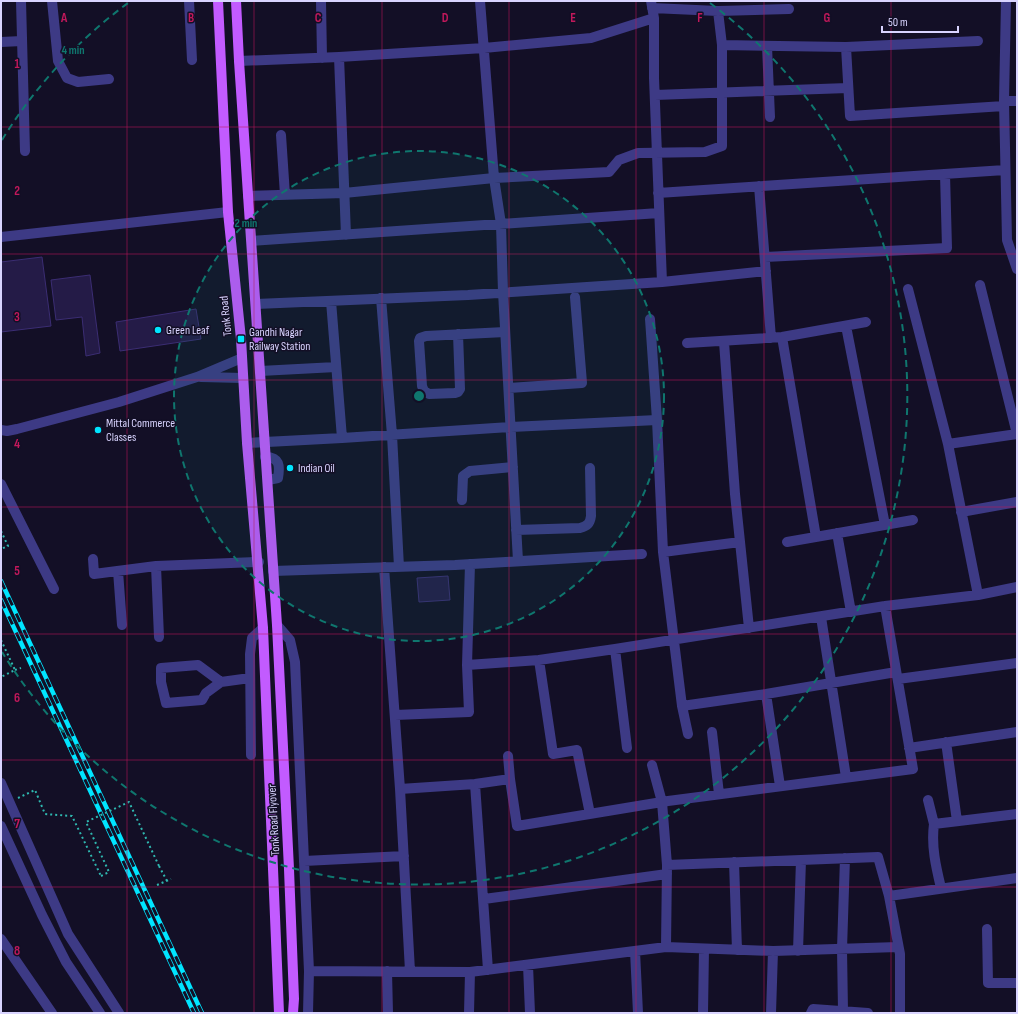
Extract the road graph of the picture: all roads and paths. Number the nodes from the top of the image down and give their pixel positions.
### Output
1 (20, 1) edge
2 (52, 1) edge
3 (189, 1) edge
4 (218, 1) edge
5 (236, 1) edge
6 (321, 1) edge
7 (480, 1) edge
8 (1006, 1) edge
9 (747, 5) edge
10 (653, 9) edge
11 (789, 9) dead end
12 (718, 11) junction
13 (22, 41) junction
14 (978, 41) dead end
15 (1, 42) edge
16 (722, 45) junction
17 (767, 46) junction
18 (846, 47) junction
19 (484, 48) junction
20 (339, 57) junction
21 (322, 58) junction
22 (192, 60) dead end
23 (239, 61) junction
24 (109, 79) dead end
25 (848, 88) junction
26 (768, 92) junction
27 (723, 93) junction
28 (655, 95) junction
29 (1017, 101) edge
30 (1004, 104) junction
31 (770, 117) dead end
32 (281, 134) dead end
33 (25, 151) dead end
34 (658, 152) junction
35 (1005, 170) junction
36 (946, 174) junction
37 (494, 178) junction
38 (759, 186) junction
39 (344, 193) junction
40 (658, 193) junction
41 (285, 195) junction
42 (248, 196) junction
43 (228, 212) junction
44 (659, 213) junction
45 (501, 224) junction
46 (346, 235) junction
47 (1, 237) edge
48 (252, 241) junction
49 (765, 257) junction
50 (1017, 269) edge
51 (766, 271) junction
52 (662, 282) junction
53 (980, 285) dead end
54 (908, 289) dead end
55 (503, 292) junction
56 (575, 297) dead end
57 (381, 298) junction
58 (330, 301) junction
59 (256, 304) junction
60 (650, 319) dead end
61 (866, 322) dead end
62 (846, 326) junction
63 (506, 332) junction
64 (458, 334) junction
65 (782, 337) junction
66 (771, 338) junction
67 (724, 342) junction
68 (688, 344) dead end
69 (242, 358) junction
70 (336, 367) junction
71 (260, 371) junction
72 (196, 377) junction
73 (243, 378) junction
74 (509, 388) junction
75 (657, 420) junction
76 (511, 427) junction
77 (1, 430) edge
78 (1017, 434) edge
79 (392, 435) junction
80 (342, 438) junction
81 (247, 443) junction
82 (264, 443) junction
83 (948, 444) junction
84 (513, 467) junction
85 (590, 468) dead end
86 (1, 484) edge
87 (462, 500) dead end
88 (1017, 502) edge
89 (962, 512) junction
90 (913, 520) dead end
91 (885, 525) junction
92 (516, 530) junction
93 (1, 531) edge
94 (837, 533) junction
95 (816, 537) junction
96 (740, 542) junction
97 (787, 542) dead end
98 (1, 549) edge
99 (664, 552) junction
100 (642, 554) dead end
101 (92, 559) dead end
102 (518, 561) junction
103 (259, 562) junction
104 (470, 564) junction
105 (156, 566) junction
106 (384, 567) junction
107 (399, 567) junction
108 (118, 571) junction
109 (273, 571) junction
110 (1017, 587) edge
111 (54, 589) dead end
112 (978, 595) junction
113 (885, 606) junction
114 (851, 612) junction
115 (821, 617) junction
116 (122, 624) dead end
117 (277, 625) junction
118 (263, 628) junction
119 (749, 628) junction
120 (159, 637) dead end
121 (1, 640) edge
122 (674, 641) junction
123 (615, 649) junction
124 (539, 660) junction
125 (1017, 662) edge
126 (467, 665) junction
127 (21, 668) dead end
128 (15, 670) junction
129 (1, 676) edge
130 (897, 676) junction
131 (250, 678) junction
132 (221, 682) junction
133 (832, 684) junction
134 (766, 694) junction
135 (682, 706) junction
136 (395, 715) junction
137 (712, 732) dead end
138 (1017, 732) edge
139 (688, 734) dead end
140 (946, 742) junction
141 (627, 748) dead end
142 (909, 748) junction
143 (251, 755) dead end
144 (508, 756) dead end
145 (652, 765) dead end
146 (846, 777) junction
147 (510, 779) junction
148 (1, 783) edge
149 (475, 784) junction
150 (780, 786) junction
151 (400, 789) junction
152 (719, 794) junction
153 (928, 800) dead end
154 (10, 802) junction
155 (662, 802) junction
156 (590, 814) junction
157 (1017, 814) edge
158 (957, 821) junction
159 (934, 824) junction
160 (1, 826) edge
161 (404, 856) junction
162 (845, 858) junction
163 (801, 860) junction
164 (304, 862) junction
165 (734, 862) junction
166 (667, 869) junction
167 (1017, 878) edge
168 (171, 879) dead end
169 (167, 881) junction
170 (157, 886) dead end
171 (941, 888) junction
172 (888, 896) junction
173 (484, 899) junction
174 (987, 929) dead end
175 (1, 939) edge
176 (898, 947) junction
177 (666, 948) junction
178 (704, 949) junction
179 (842, 949) junction
180 (737, 950) junction
181 (635, 951) junction
182 (773, 951) junction
183 (798, 951) junction
184 (528, 965) junction
185 (309, 970) junction
186 (488, 970) junction
187 (387, 971) junction
188 (410, 971) junction
189 (470, 972) junction
190 (1017, 983) edge
191 (843, 1012) junction
192 (52, 1013) edge
193 (100, 1013) edge
194 (119, 1013) edge
195 (279, 1013) edge
196 (293, 1013) edge
197 (308, 1013) edge
198 (388, 1013) edge
199 (469, 1013) edge
200 (530, 1013) edge
201 (638, 1013) edge
202 (703, 1013) edge
203 (770, 1013) edge
204 (811, 1013) edge
205 (868, 1013) edge
206 (900, 1013) edge

1 - 13 street
2 - 24 street
3 - 22 street
4 - 43 main road, Tonk Road
5 - 23 main road
6 - 21 street
7 - 19 street
8 - 30 street
9 - 11 street
9 - 12 street
10 - 12 street
10 - 19 street
10 - 28 street
12 - 16 street
13 - 15 street
13 - 33 street
14 - 18 street
16 - 17 street
16 - 27 street
17 - 18 street
17 - 26 street
18 - 25 street
19 - 20 street
19 - 37 street
20 - 21 street
20 - 39 street
21 - 23 street
23 - 42 main road
25 - 26 street
25 - 30 street
26 - 27 street
26 - 31 street
27 - 28 street
27 - 34 street
28 - 34 street
29 - 30 street
30 - 35 street
32 - 41 street
34 - 37 street
34 - 40 street
35 - 36 street
35 - 50 street
36 - 38 street
36 - 49 street
37 - 39 street
37 - 45 street
38 - 40 street
38 - 49 street
39 - 41 street
39 - 46 street
40 - 44 street
41 - 42 street
42 - 48 main road
43 - 47 street
43 - 69 main road, Tonk Road
44 - 45 street
44 - 52 street
45 - 46 street
45 - 55 street
46 - 48 street
48 - 59 main road
49 - 51 street
51 - 52 street
51 - 66 street
52 - 55 street
53 - 78 street
54 - 83 street
55 - 57 street
55 - 63 street
56 - 74 street
57 - 58 street
57 - 79 street
58 - 59 street
58 - 70 street
59 - 71 main road
60 - 75 street
61 - 62 street
62 - 65 street
62 - 91 street
63 - 64 street
63 - 74 street
64 - 64 street
65 - 66 street
65 - 95 street
66 - 67 street
67 - 68 street
67 - 96 street
69 - 72 street
69 - 73 main road, Tonk Road
70 - 71 street
70 - 80 street
71 - 82 main road
72 - 73 street
72 - 77 street
73 - 81 main road, Tonk Road
74 - 76 street
75 - 76 street
75 - 99 street
76 - 79 street
76 - 84 street
78 - 83 street
79 - 80 street
79 - 107 street
80 - 82 street
81 - 82 street
81 - 103 main road, Tonk Road
82 - 109 main road
83 - 89 street
84 - 87 street
84 - 92 street
85 - 92 street
86 - 111 street
88 - 89 street
89 - 112 street
90 - 91 street
91 - 94 street
92 - 102 street
93 - 98 path
94 - 95 street
94 - 114 street
95 - 97 street
96 - 99 street
96 - 119 street
99 - 122 street
100 - 102 street
101 - 108 street
102 - 104 street
103 - 105 street
103 - 118 main road, Tonk Road
104 - 107 street
104 - 126 street
105 - 108 street
105 - 120 street
106 - 107 street
106 - 109 street
106 - 136 street
108 - 116 street
109 - 117 main road
110 - 112 street
112 - 113 street
113 - 114 street
113 - 130 street
114 - 115 street
115 - 119 street
115 - 133 street
117 - 164 street
117 - 196 main road, Tonk Road Flyover
118 - 131 street
118 - 195 main road, Tonk Road Flyover
119 - 122 street
121 - 128 path
122 - 123 street
122 - 135 street
123 - 124 street
123 - 141 street
124 - 126 street
124 - 156 street
125 - 130 street
126 - 136 street
127 - 128 path
128 - 129 path
130 - 133 street
130 - 142 street
131 - 132 street
131 - 143 street
132 - 132 street
133 - 134 street
133 - 146 street
134 - 135 street
134 - 150 street
135 - 139 street
136 - 151 street
137 - 152 street
138 - 140 street
140 - 142 street
140 - 158 street
142 - 146 street
144 - 147 street
145 - 155 street
146 - 150 street
147 - 149 street
147 - 156 street
148 - 154 street
149 - 151 street
149 - 173 street
150 - 152 street
151 - 161 street
152 - 155 street
153 - 159 street
154 - 169 path, bridge
154 - 194 street
155 - 156 street
155 - 166 street
157 - 158 street
158 - 159 street
159 - 171 street
160 - 193 street
161 - 164 street
161 - 188 street
162 - 163 street
162 - 172 street
162 - 179 street
163 - 165 street
163 - 183 street
164 - 185 street
165 - 166 street
165 - 180 street
166 - 173 street
166 - 177 street
167 - 171 street
168 - 169 path
169 - 170 path
171 - 172 street
172 - 176 street
173 - 186 street
174 - 190 street
175 - 192 street
176 - 179 street
176 - 206 street
177 - 178 street
177 - 181 street
178 - 180 street
178 - 202 street
179 - 183 street
179 - 191 street
180 - 182 street
181 - 184 street
181 - 201 street
182 - 183 street
182 - 203 street
184 - 186 street
184 - 200 street
185 - 187 street
185 - 197 street
186 - 189 street
187 - 188 street
187 - 198 street
188 - 189 street
189 - 199 street
191 - 204 street
191 - 205 street

